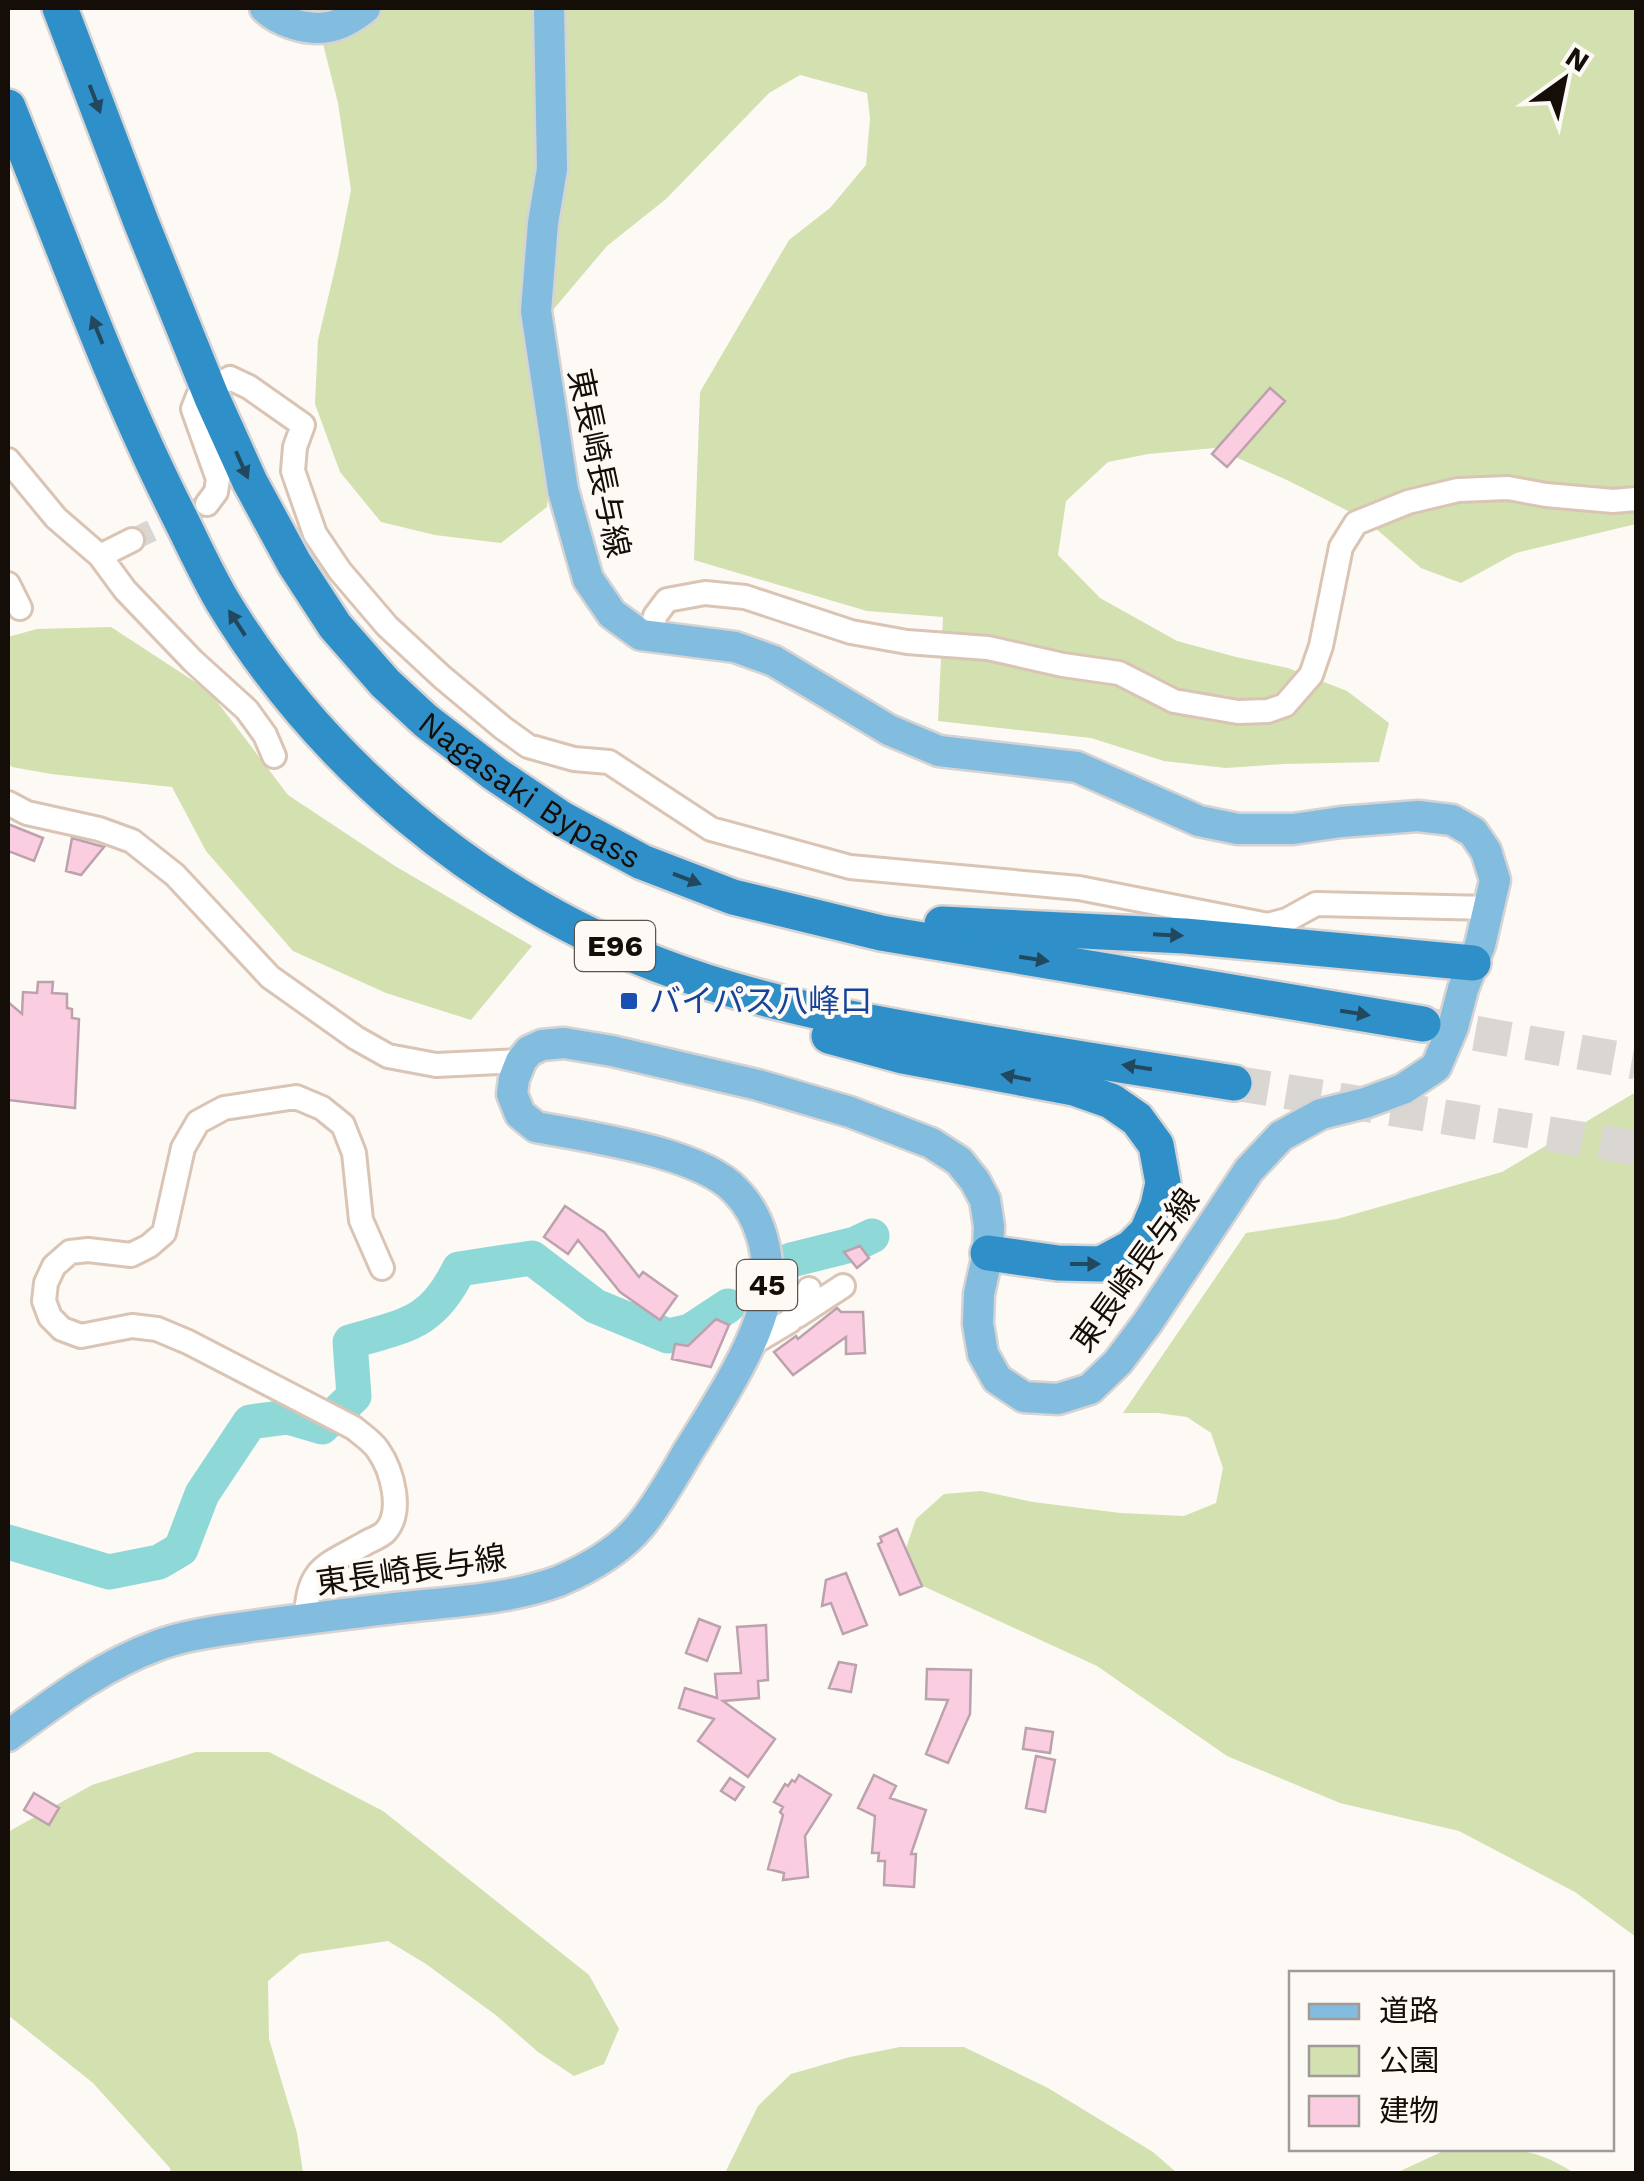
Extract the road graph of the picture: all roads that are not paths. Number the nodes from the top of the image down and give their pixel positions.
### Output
1 (60, 8) edge
2 (265, 8) edge
3 (365, 8) edge
4 (549, 8) edge
5 (8, 107) edge
6 (227, 380) dead end
7 (198, 396) dead end
8 (8, 460) edge
9 (1636, 499) edge
10 (207, 504) dead end
11 (132, 540) tunnel mouth
12 (100, 556) junction
13 (8, 584) edge
14 (20, 608) dead end
15 (650, 637) junction
16 (294, 702) junction
17 (274, 756) dead end
18 (8, 803) edge
19 (1490, 908) junction
20 (826, 922) junction
21 (1473, 963) junction
22 (1423, 1024) tunnel mouth
23 (840, 1039) junction
24 (1007, 1047) junction
25 (521, 1062) junction
26 (1234, 1083) tunnel mouth
27 (988, 1253) junction
28 (382, 1268) dead end
29 (842, 1286) dead end
30 (809, 1289) dead end
31 (790, 1321) junction
32 (748, 1346) junction
33 (306, 1619) junction
34 (8, 1736) edge

1 -> 20 highway, Nagasaki Bypass
2 - 3 main road
4 - 15 main road, 東長崎長与線
16 -> 5 highway, E96
6 - 19 street
7 - 10 street
8 - 12 street
9 - 15 street
11 - 12 street
12 - 17 street
13 - 14 street
15 - 19 main road, 東長崎長与線
16 - 23 highway
16 - 24 highway, E96
18 - 25 street
19 - 21 main road, 東長崎長与線
20 -> 21 highway
20 -> 22 highway, Nagasaki Bypass
21 - 27 main road, 東長崎長与線
23 - 24 highway
27 -> 23 highway
26 -> 24 highway, E96
25 - 27 main road, 東長崎長与線
25 - 32 main road, 東長崎長与線 / 45
28 - 33 street
29 - 31 street
30 - 31 street
31 - 32 street
32 - 33 main road, 東長崎長与線 / 45
33 - 34 main road, 東長崎長与線 / 45

